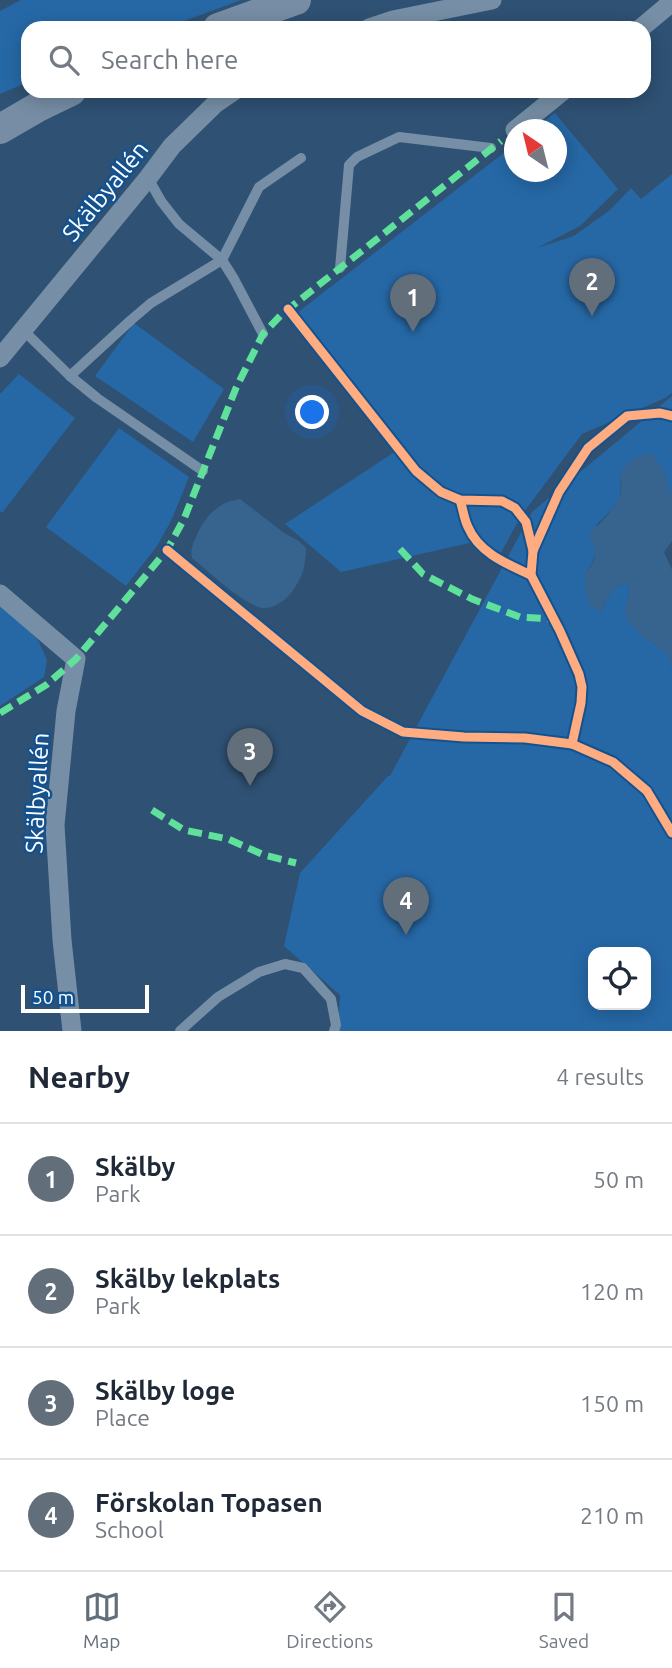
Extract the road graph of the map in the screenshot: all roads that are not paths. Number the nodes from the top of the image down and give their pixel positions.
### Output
1 (296, 0) edge
2 (492, 0) edge
3 (672, 2) edge
4 (238, 21) edge
5 (390, 21) edge
6 (649, 21) edge
7 (32, 98) edge
8 (57, 98) edge
9 (224, 98) edge
10 (554, 98) edge
11 (0, 110) edge
12 (528, 119) edge
13 (0, 129) edge
14 (504, 137) edge
15 (301, 158) dead end
16 (148, 178) junction
17 (222, 260) junction
18 (340, 268) dead end
19 (23, 330) junction
20 (263, 334) dead end
21 (0, 358) edge
22 (70, 376) junction
23 (203, 471) dead end
24 (0, 594) edge
25 (72, 1031) edge
26 (180, 1031) edge
27 (334, 1031) edge

1 - 4 main road
2 - 5 street
3 - 6 street
7 - 11 main road
8 - 13 main road
9 - 16 street, Skälbyallén
10 - 12 street
14 - 18 lane
15 - 17 lane
16 - 17 lane
16 - 19 street, Skälbyallén
17 - 20 lane
17 - 22 lane
19 - 21 street, Skälbyallén
19 - 22 lane
22 - 23 lane
24 - 25 street, Skälbyallén
26 - 27 lane

